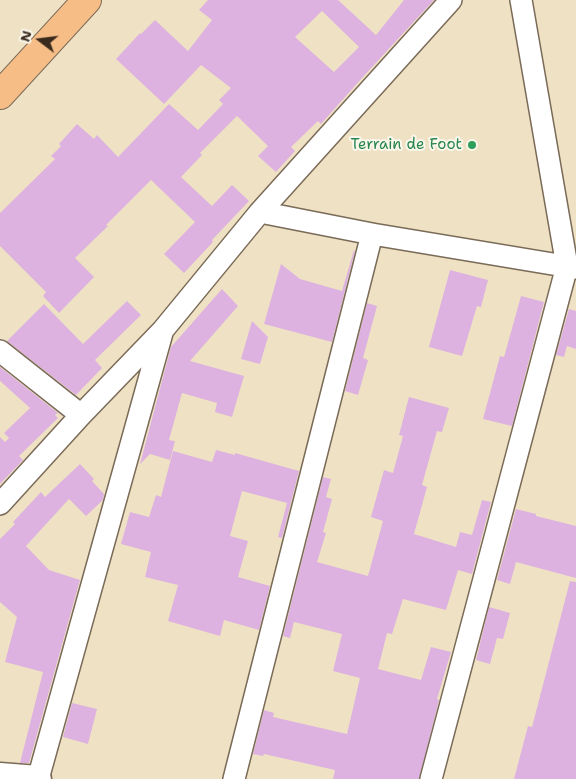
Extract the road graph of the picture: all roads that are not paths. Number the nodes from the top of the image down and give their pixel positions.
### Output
1 (88, 0) edge
2 (452, 0) edge
3 (521, 0) edge
4 (0, 95) edge
5 (260, 212) junction
6 (372, 234) junction
7 (572, 267) edge
8 (163, 330) junction
9 (0, 351) edge
10 (82, 415) junction
11 (0, 504) edge
12 (0, 776) edge
13 (38, 779) edge
14 (234, 779) edge
15 (431, 779) edge

1 - 4 highway
2 - 5 street
3 - 7 street
5 - 6 street
5 - 8 street
6 - 7 street
6 - 14 street
7 - 15 street
8 - 10 street
8 - 13 street
9 - 10 street
10 - 11 street
12 - 13 street

